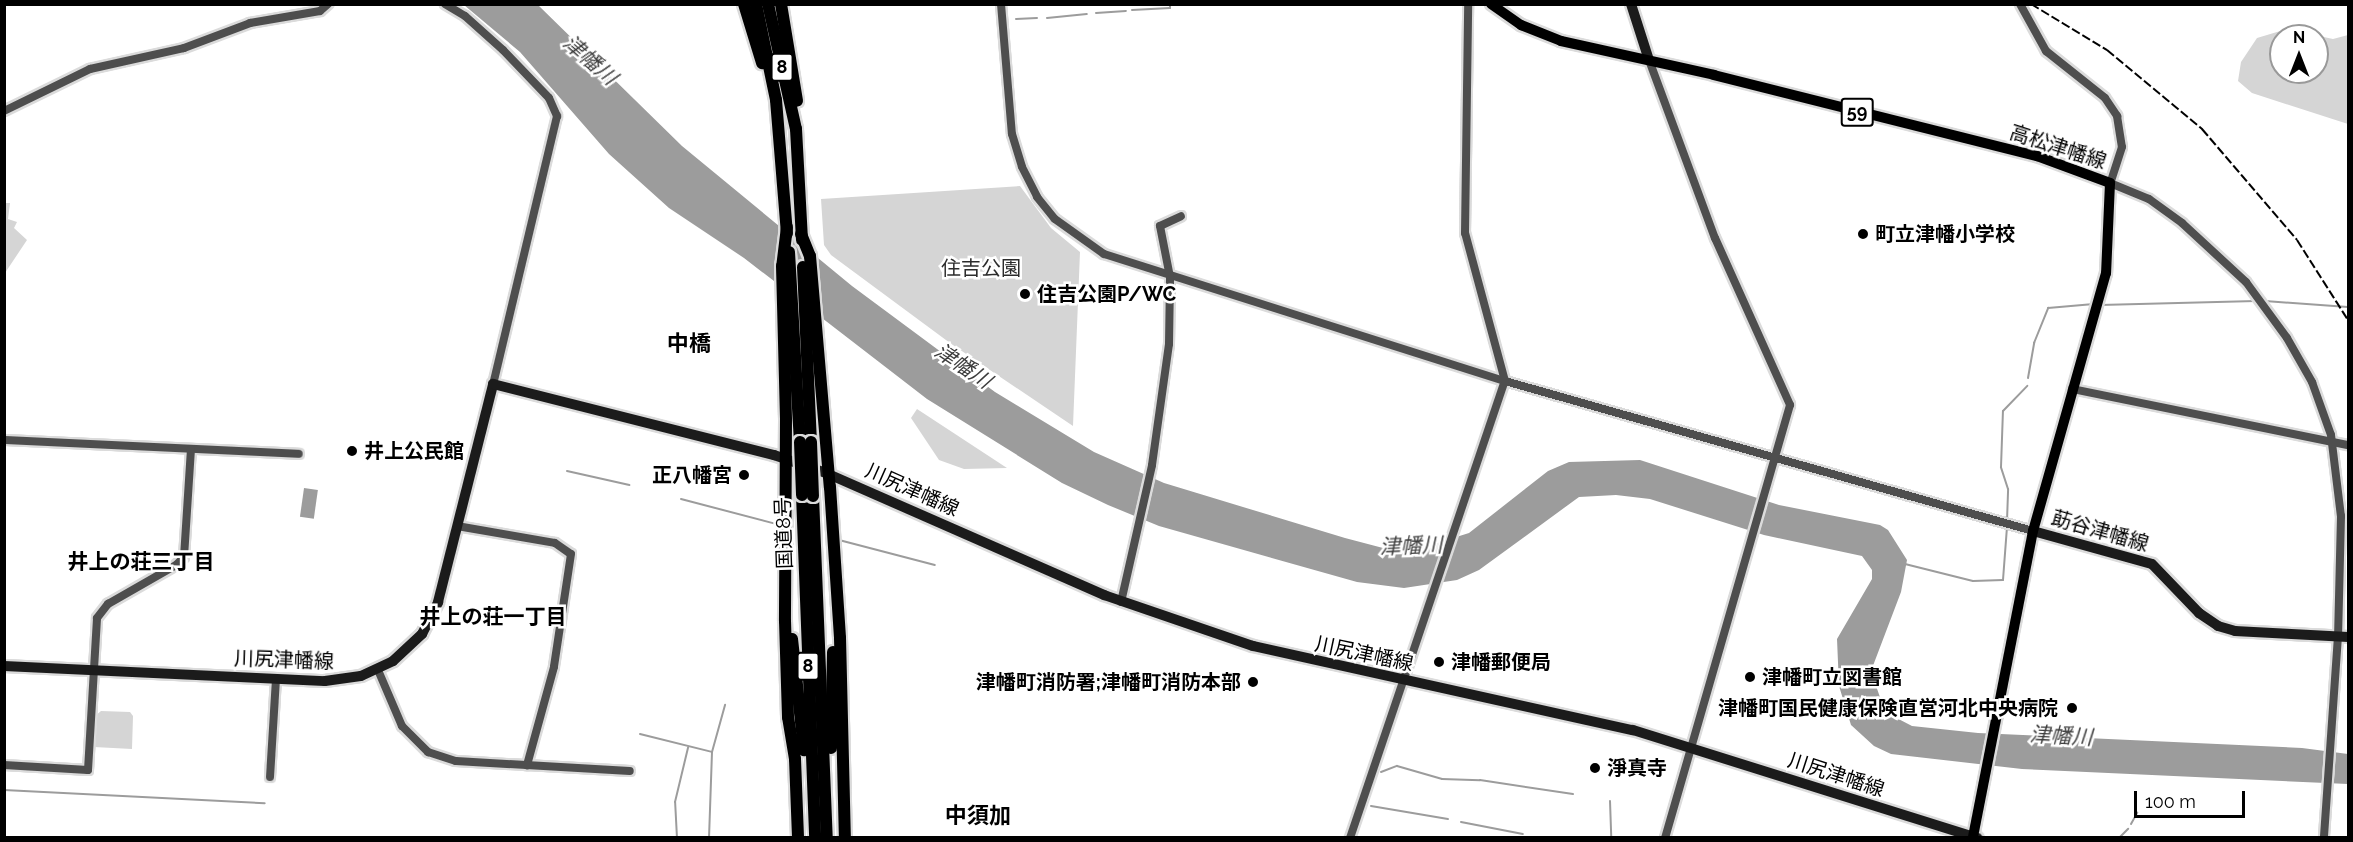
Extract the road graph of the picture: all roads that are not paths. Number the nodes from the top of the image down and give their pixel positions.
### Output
1 (328, 4) edge
2 (445, 4) edge
3 (744, 4) edge
4 (756, 4) edge
5 (768, 4) edge
6 (781, 4) edge
7 (1001, 4) edge
8 (1468, 4) edge
9 (1491, 4) edge
10 (1631, 4) edge
11 (2020, 4) edge
12 (1649, 60) junction
13 (4, 111) edge
14 (779, 124) junction
15 (796, 129) junction
16 (2110, 183) junction
17 (1181, 216) dead end
18 (1170, 277) junction
19 (790, 343) junction
20 (813, 359) junction
21 (1505, 381) junction
22 (493, 384) junction
23 (2072, 389) junction
24 (4, 440) edge
25 (806, 442) junction
26 (2332, 442) junction
27 (2349, 445) edge
28 (191, 449) junction
29 (299, 454) dead end
30 (1773, 458) junction
31 (785, 459) junction
32 (826, 473) junction
33 (808, 496) junction
34 (457, 526) junction
35 (2033, 531) junction
36 (1121, 602) junction
37 (785, 604) junction
38 (837, 622) junction
39 (2343, 636) edge
40 (4, 666) edge
41 (94, 670) junction
42 (378, 670) junction
43 (276, 679) junction
44 (1402, 682) junction
45 (1689, 746) junction
46 (4, 765) edge
47 (527, 765) junction
48 (630, 771) dead end
49 (270, 777) dead end
50 (814, 816) junction
51 (823, 836) edge
52 (798, 837) edge
53 (844, 837) edge
54 (1350, 837) edge
55 (1665, 837) edge
56 (1974, 837) edge
57 (2324, 837) edge

1 - 13 street
2 - 22 street
3 - 14 highway, 8
4 - 14 highway, 国道8号 / 8
5 - 15 highway, 国道8号 / 8
6 - 15 highway, 8
7 - 18 street
8 - 21 street
9 - 12 main road, 高松津幡線 / 59
10 - 12 main road
11 - 16 street
12 - 16 main road, 高松津幡線 / 59
12 - 30 street
14 - 19 highway, 国道8号 / 8
15 - 20 highway, 国道8号 / 8
16 - 23 main road, 高松津幡線
16 - 26 street
17 - 18 street
18 - 21 street
18 - 36 street
19 - 25 highway, 国道8号 / 8
19 - 31 highway
20 - 25 highway, 国道8号 / 8
20 - 32 highway
21 - 30 street
21 - 44 street
22 - 31 main road, 川尻津幡線
22 - 34 main road, 川尻津幡線
23 - 26 street
23 - 35 main road, 高松津幡線
24 - 28 street
25 - 33 highway, 国道8号 / 8, bridge
26 - 27 street
26 - 39 street
28 - 29 street
28 - 41 street
30 - 35 street
30 - 45 street
31 - 32 main road, 川尻津幡線
31 - 37 highway
32 - 36 main road, 川尻津幡線
32 - 38 highway
33 - 50 highway, 国道8号 / 8
33 - 51 highway, 国道8号 / 8
34 - 42 main road, 川尻津幡線
34 - 47 street
35 - 39 main road, 莇谷津幡線
35 - 56 main road, 高松津幡線
36 - 44 main road, 川尻津幡線
37 - 50 highway, 8
37 - 52 highway
38 - 51 highway, 8
38 - 53 highway
39 - 57 street
40 - 41 main road, 川尻津幡線
41 - 43 main road, 川尻津幡線
41 - 46 street
42 - 43 main road, 川尻津幡線
42 - 47 street
43 - 49 street
44 - 45 main road, 川尻津幡線
44 - 54 street
45 - 55 street
45 - 56 main road, 川尻津幡線
47 - 48 street
50 - 51 highway, 国道8号 / 8

